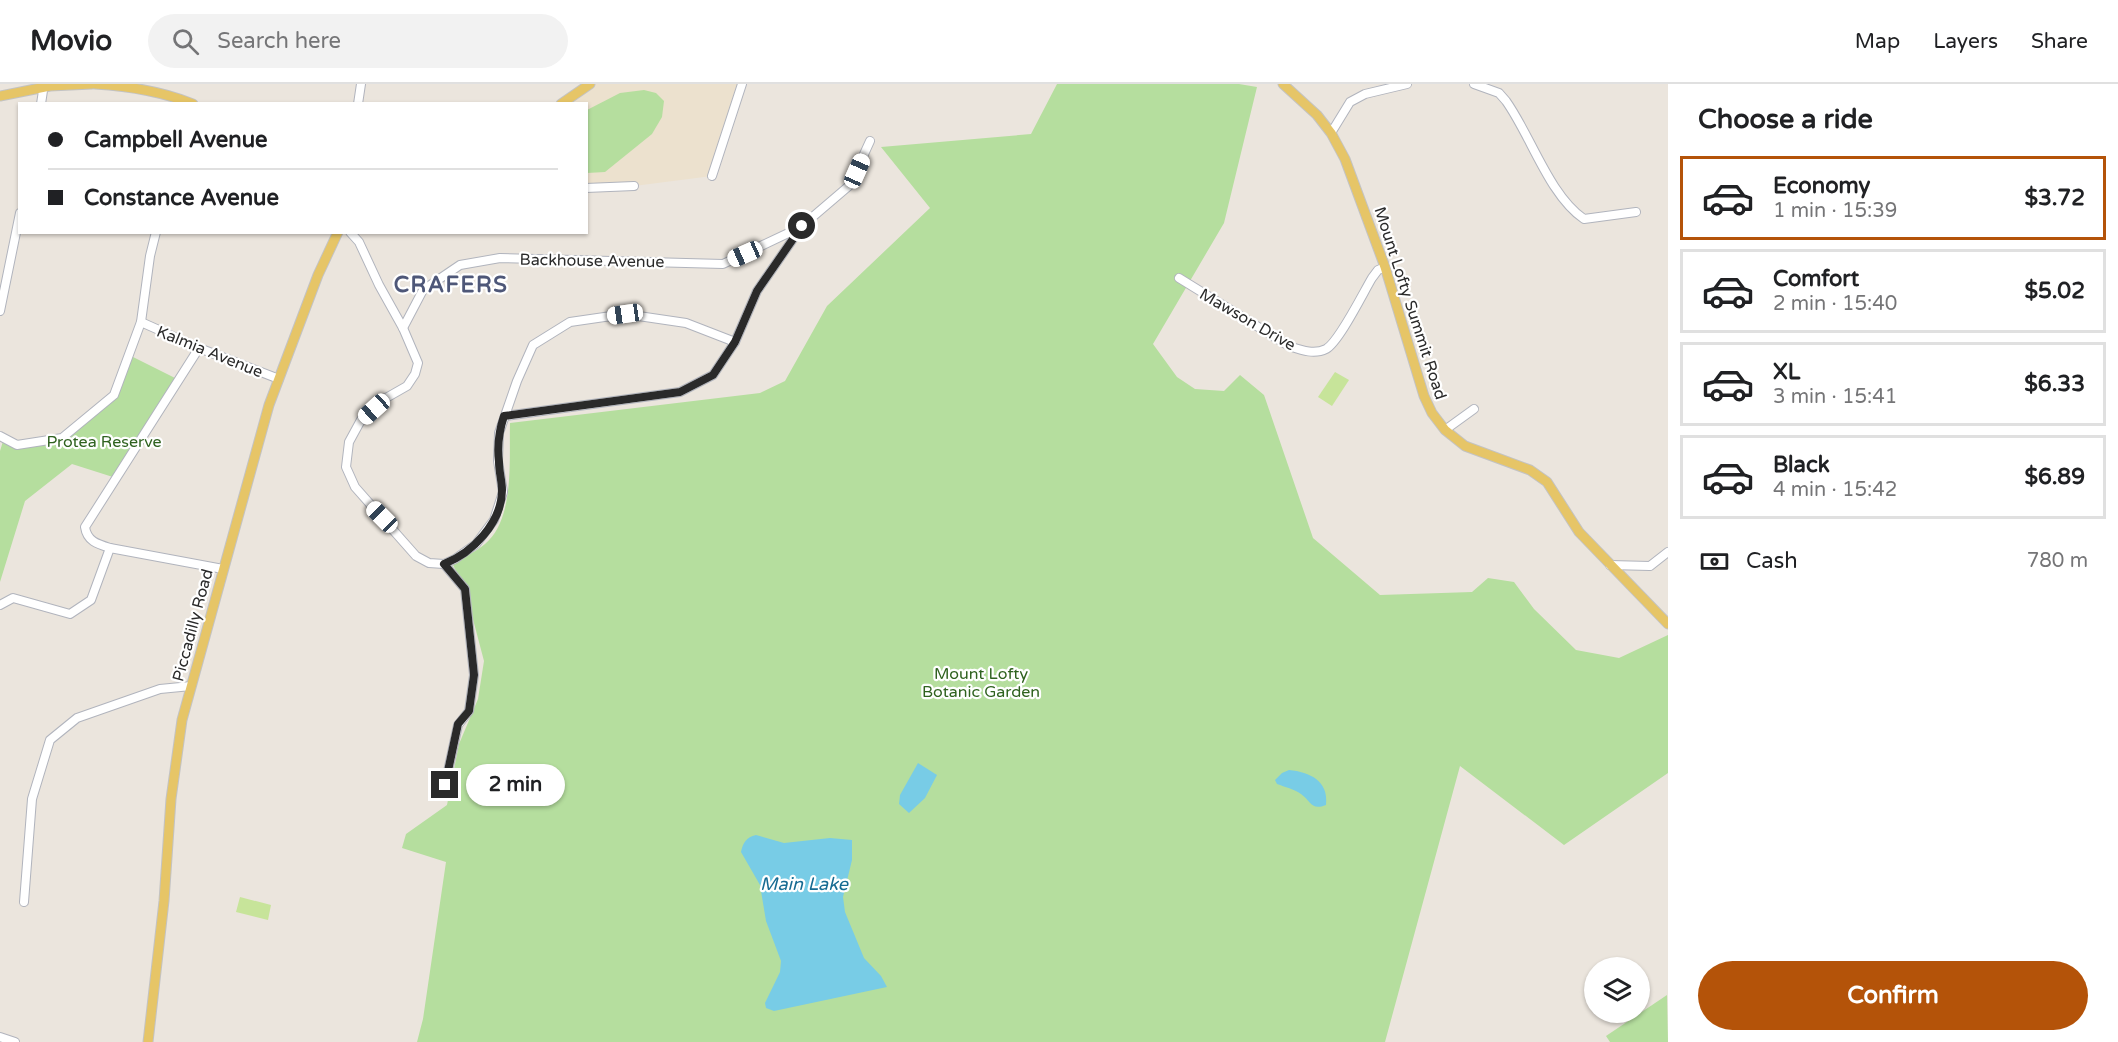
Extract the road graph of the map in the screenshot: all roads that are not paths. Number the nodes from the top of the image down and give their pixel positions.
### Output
1 (94, 84) edge
2 (361, 84) edge
3 (590, 84) edge
4 (742, 84) edge
5 (1283, 84) edge
6 (1407, 84) edge
7 (1474, 84) edge
8 (44, 86) edge
9 (142, 87) edge
10 (0, 96) edge
11 (41, 102) edge
12 (187, 102) edge
13 (358, 102) edge
14 (564, 102) edge
15 (1330, 133) junction
16 (870, 141) dead end
17 (712, 176) dead end
18 (634, 186) dead end
19 (588, 188) edge
20 (1636, 212) dead end
21 (18, 223) edge
22 (802, 226) junction
23 (156, 234) edge
24 (337, 234) edge
25 (352, 234) edge
26 (1385, 267) junction
27 (1179, 278) dead end
28 (0, 311) edge
29 (141, 322) junction
30 (403, 328) junction
31 (735, 342) junction
32 (199, 348) junction
33 (279, 379) junction
34 (1474, 409) dead end
35 (504, 416) junction
36 (1446, 430) junction
37 (0, 436) edge
38 (110, 548) junction
39 (1668, 552) edge
40 (444, 564) junction
41 (1610, 565) junction
42 (223, 569) junction
43 (0, 605) edge
44 (1668, 624) edge
45 (191, 686) junction
46 (445, 785) dead end
47 (24, 902) dead end
48 (0, 1037) edge
49 (11, 1041) edge
50 (148, 1042) edge

1 - 8 main road
1 - 9 main road
2 - 13 street
3 - 14 main road
4 - 17 street
5 - 15 main road, Mount Lofty Summit Road
6 - 15 street
7 - 20 street
8 - 10 main road
8 - 11 street
9 - 12 main road
15 - 26 main road, Mount Lofty Summit Road
16 - 22 street
18 - 19 street
21 - 28 street
22 - 30 street, Backhouse Avenue
22 - 31 street
23 - 29 street
24 - 33 main road, Piccadilly Road
25 - 30 street
26 - 27 street, Mawson Drive
26 - 36 main road, Mount Lofty Summit Road
29 - 32 street, Kalmia Avenue
29 - 37 street
30 - 40 street
31 - 35 street
31 - 35 street
32 - 33 street, Kalmia Avenue
32 - 38 street
33 - 42 main road, Piccadilly Road
34 - 36 street
35 - 40 street
36 - 41 main road, Mount Lofty Summit Road
38 - 42 street
38 - 43 street
39 - 41 street
40 - 46 street
41 - 44 main road, Mount Lofty Summit Road
42 - 45 main road, Piccadilly Road
45 - 47 street
45 - 50 main road, Piccadilly Road
48 - 49 street

